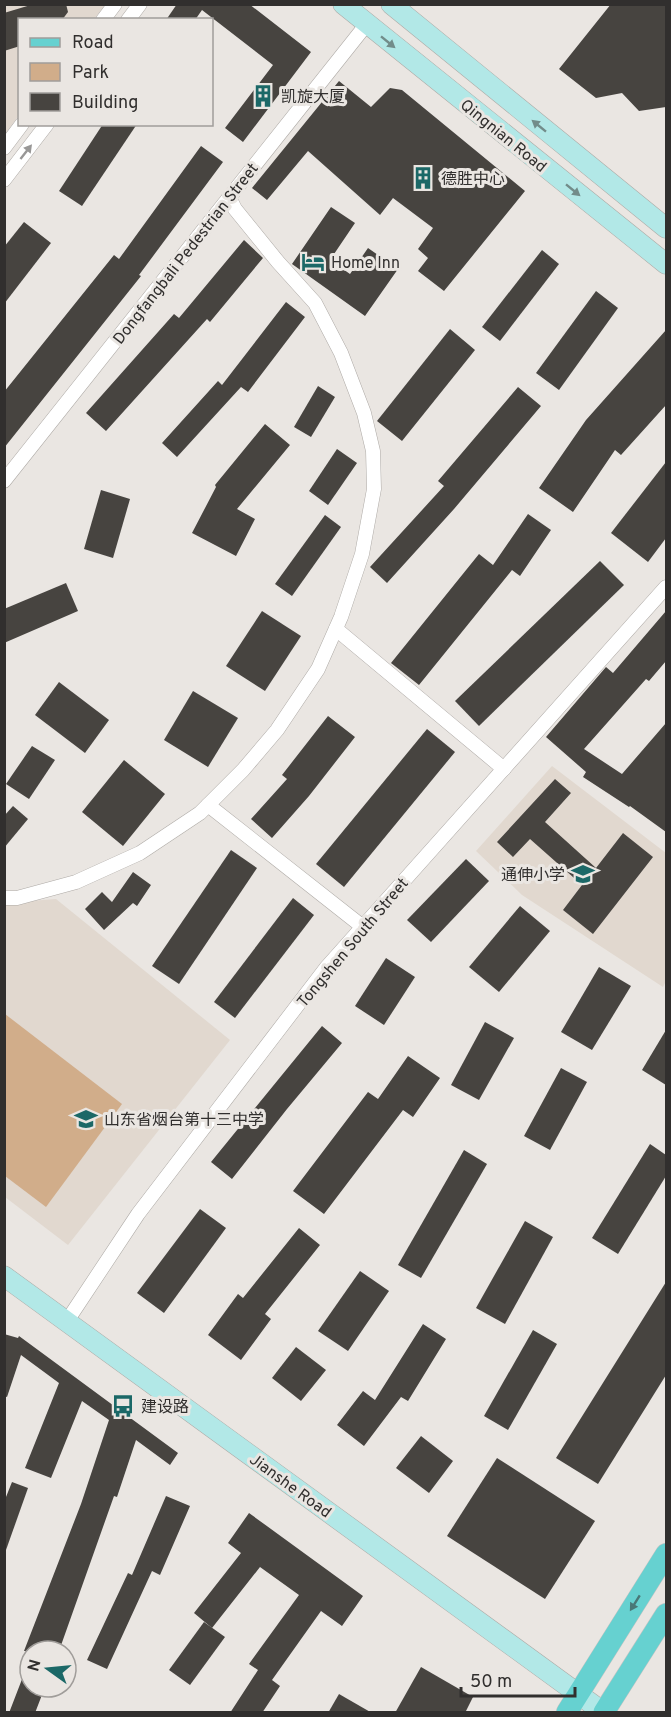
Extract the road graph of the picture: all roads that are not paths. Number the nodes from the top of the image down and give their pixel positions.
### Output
1 (115, 4) edge
2 (140, 4) edge
3 (343, 4) edge
4 (391, 4) edge
5 (104, 18) edge
6 (130, 18) edge
7 (366, 25) junction
8 (20, 126) edge
9 (46, 126) edge
10 (4, 148) edge
11 (4, 180) edge
12 (229, 196) junction
13 (666, 228) edge
14 (666, 264) edge
15 (4, 481) edge
16 (666, 587) edge
17 (336, 629) junction
18 (504, 769) junction
19 (208, 805) junction
20 (4, 898) edge
21 (363, 927) junction
22 (4, 1276) edge
23 (67, 1321) junction
24 (666, 1554) edge
25 (666, 1614) edge
26 (578, 1694) junction
27 (567, 1713) edge
28 (603, 1713) edge

1 - 5 street
2 - 6 street
3 - 7 main road, Qingnian Road
13 -> 4 main road, Qingnian Road
7 - 12 street, Dongfangbali Pedestrian Street
7 -> 14 main road, Qingnian Road
8 - 10 street
11 -> 9 street
12 - 15 street, Dongfangbali Pedestrian Street
12 - 17 street
16 - 18 street, Tongshen South Street
17 - 18 street
17 - 19 street
18 - 21 street, Tongshen South Street
19 - 20 street
19 - 21 street
21 - 23 street, Tongshen South Street
22 - 23 main road, Jianshe Road
23 - 26 main road, Jianshe Road
24 -> 26 main road
25 - 28 main road
26 - 27 main road
26 - 28 main road, Jianshe Road

